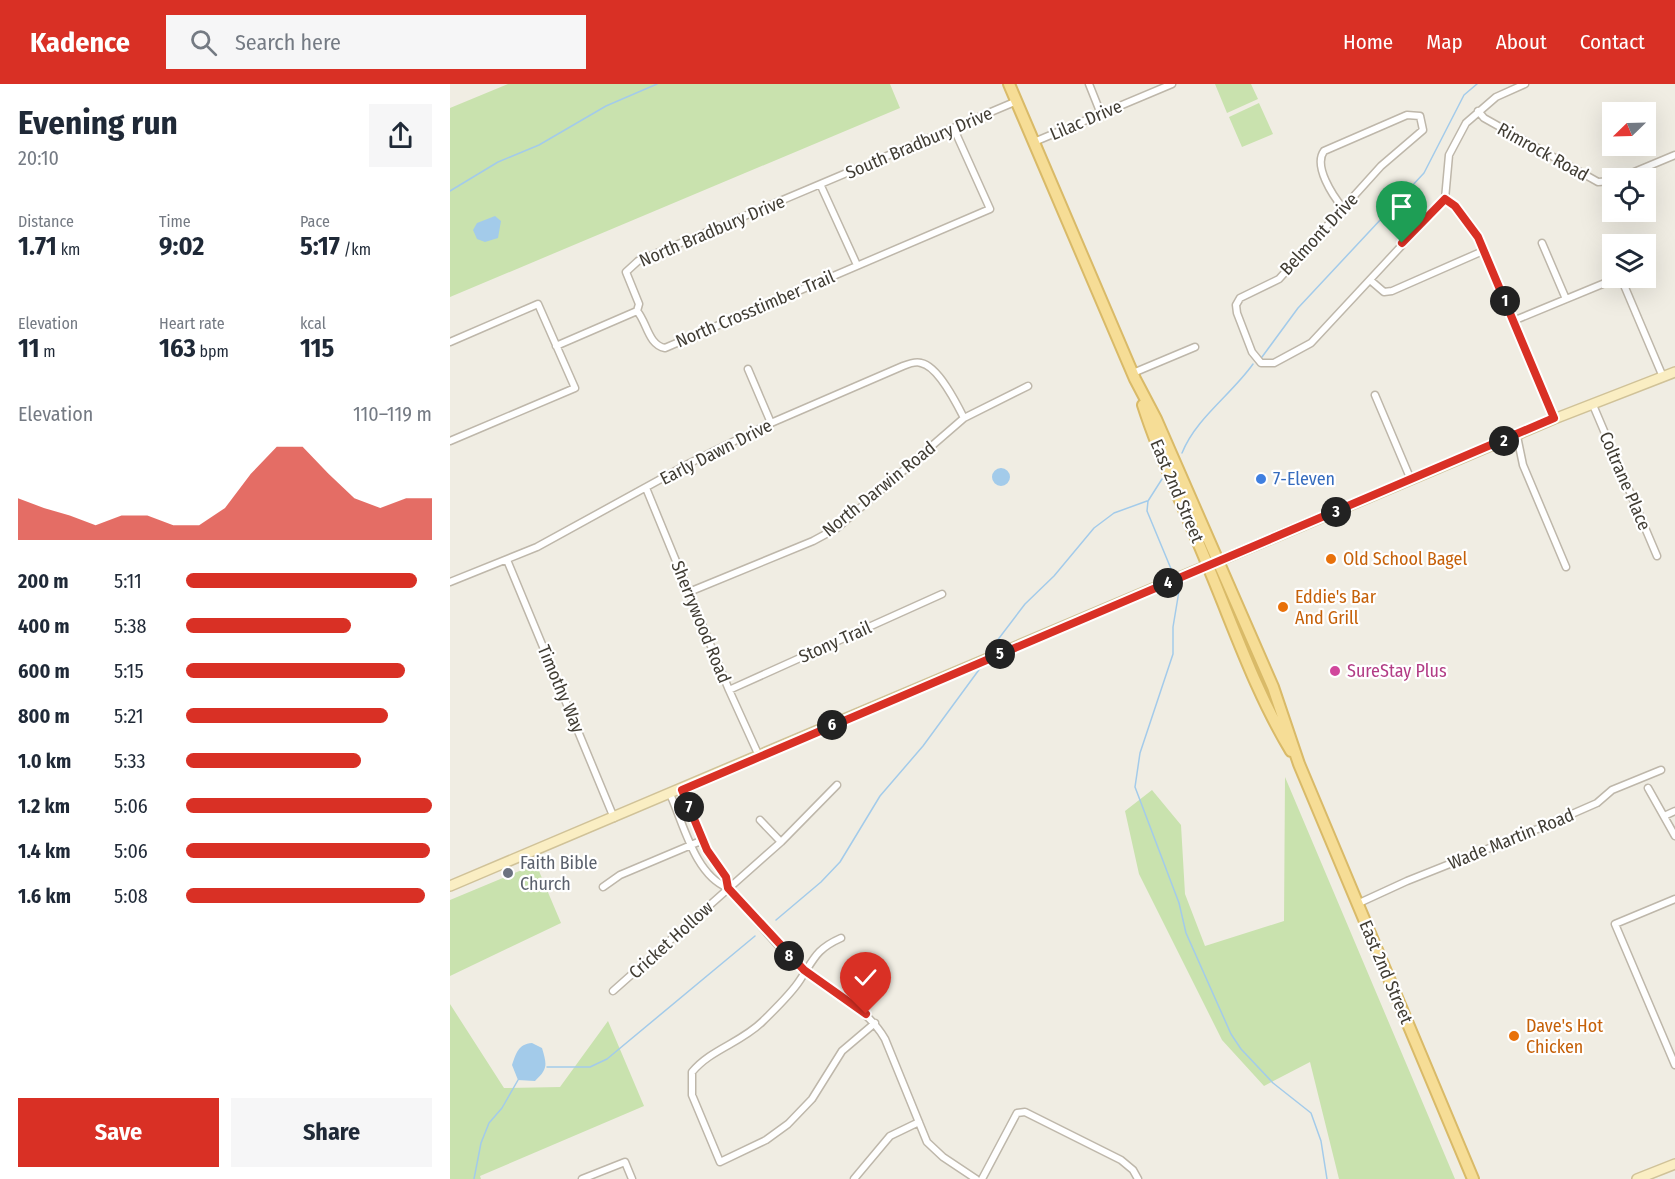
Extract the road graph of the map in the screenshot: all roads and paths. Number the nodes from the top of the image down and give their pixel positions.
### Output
1 (1010, 84) edge
2 (1089, 84) edge
3 (1172, 84) edge
4 (1525, 84) edge
5 (1017, 101) junction
6 (1478, 111) junction
7 (1101, 114) junction
8 (954, 129) junction
9 (1034, 142) junction
10 (1675, 155) edge
11 (1644, 168) edge
12 (1602, 182) edge
13 (821, 186) junction
14 (1445, 199) junction
15 (1343, 208) junction
16 (1542, 243) dead end
17 (1484, 251) junction
18 (857, 265) junction
19 (1370, 280) junction
20 (1602, 285) edge
21 (1623, 288) edge
22 (1566, 299) junction
23 (637, 311) junction
24 (1513, 321) junction
25 (450, 342) edge
26 (556, 346) junction
27 (1195, 347) dead end
28 (748, 369) dead end
29 (1675, 372) edge
30 (1134, 376) junction
31 (1663, 377) junction
32 (1028, 386) dead end
33 (1375, 394) dead end
34 (1593, 405) junction
35 (964, 418) junction
36 (1554, 418) junction
37 (771, 423) junction
38 (1517, 436) junction
39 (450, 441) edge
40 (1412, 480) junction
41 (646, 488) junction
42 (1657, 556) dead end
43 (507, 560) junction
44 (1213, 563) junction
45 (1566, 567) dead end
46 (450, 582) edge
47 (689, 592) junction
48 (942, 594) dead end
49 (1247, 658) junction
50 (1273, 687) junction
51 (729, 690) junction
52 (759, 756) junction
53 (1299, 764) junction
54 (1661, 770) dead end
55 (837, 785) dead end
56 (1648, 788) dead end
57 (682, 790) junction
58 (670, 794) junction
59 (1675, 811) edge
60 (1664, 816) junction
61 (614, 818) junction
62 (760, 820) dead end
63 (1675, 836) edge
64 (703, 840) junction
65 (781, 842) junction
66 (692, 844) junction
67 (450, 886) edge
68 (603, 887) dead end
69 (728, 888) junction
70 (1675, 899) edge
71 (1357, 904) junction
72 (841, 938) dead end
73 (804, 970) junction
74 (613, 991) dead end
75 (875, 1023) junction
76 (1675, 1065) edge
77 (919, 1122) junction
78 (1675, 1164) edge
79 (582, 1179) edge
80 (632, 1179) edge
81 (854, 1179) edge
82 (976, 1179) edge
83 (982, 1179) edge
84 (1138, 1179) edge
85 (1473, 1179) edge
86 (1638, 1179) edge

1 - 5 main road, East 2nd Street
2 - 7 street
3 - 7 street, Lilac Drive
4 - 6 street
5 - 8 street, South Bradbury Drive
5 - 9 main road, East 2nd Street
6 - 12 street, Rimrock Road
6 - 14 street
7 - 9 street, Lilac Drive
8 - 13 street, South Bradbury Drive
8 - 18 street, North Crosstimber Trail
9 - 30 main road, East 2nd Street
10 - 11 street
13 - 18 street
13 - 23 street, North Bradbury Drive
14 - 17 street
14 - 19 street
15 - 15 street, Belmont Drive
15 - 19 street, Belmont Drive
16 - 22 street
17 - 19 street
17 - 24 street
18 - 23 street, North Crosstimber Trail
20 - 22 street
21 - 31 street
22 - 24 street
23 - 26 street
24 - 36 street
25 - 26 street
26 - 39 street
27 - 30 street
28 - 37 street
29 - 31 street
30 - 44 main road, East 2nd Street
31 - 34 street
32 - 35 street, North Darwin Road
33 - 40 street
34 - 36 street
34 - 42 street, Coltrane Place
35 - 37 street, Early Dawn Drive
35 - 47 street, North Darwin Road
36 - 38 street
37 - 41 street, Early Dawn Drive
38 - 40 street
38 - 45 street
40 - 44 street
41 - 43 street, Early Dawn Drive
41 - 47 street, Sherrywood Road
43 - 46 street, Early Dawn Drive
43 - 61 street, Timothy Way
44 - 49 main road, East 2nd Street
44 - 50 main road, East 2nd Street
44 - 52 street
47 - 51 street, Sherrywood Road
48 - 51 street, Stony Trail
49 - 50 main road
49 - 53 main road, East 2nd Street
50 - 53 main road, East 2nd Street
51 - 52 street, Sherrywood Road
52 - 57 street
53 - 71 main road, East 2nd Street
54 - 71 street, Wade Martin Road
55 - 65 street, Cricket Hollow
56 - 60 street
57 - 58 street
57 - 64 street
58 - 61 street
58 - 66 street
59 - 60 street
60 - 63 street
61 - 67 street
62 - 65 street
64 - 66 street
64 - 69 street
65 - 69 street, Cricket Hollow
66 - 68 street
66 - 69 street
69 - 73 street
69 - 74 street, Cricket Hollow
70 - 76 street
71 - 85 main road, East 2nd Street
72 - 73 street
73 - 75 street
73 - 75 street
75 - 77 street
77 - 81 street
77 - 82 street
78 - 86 street
79 - 80 street
83 - 84 street

